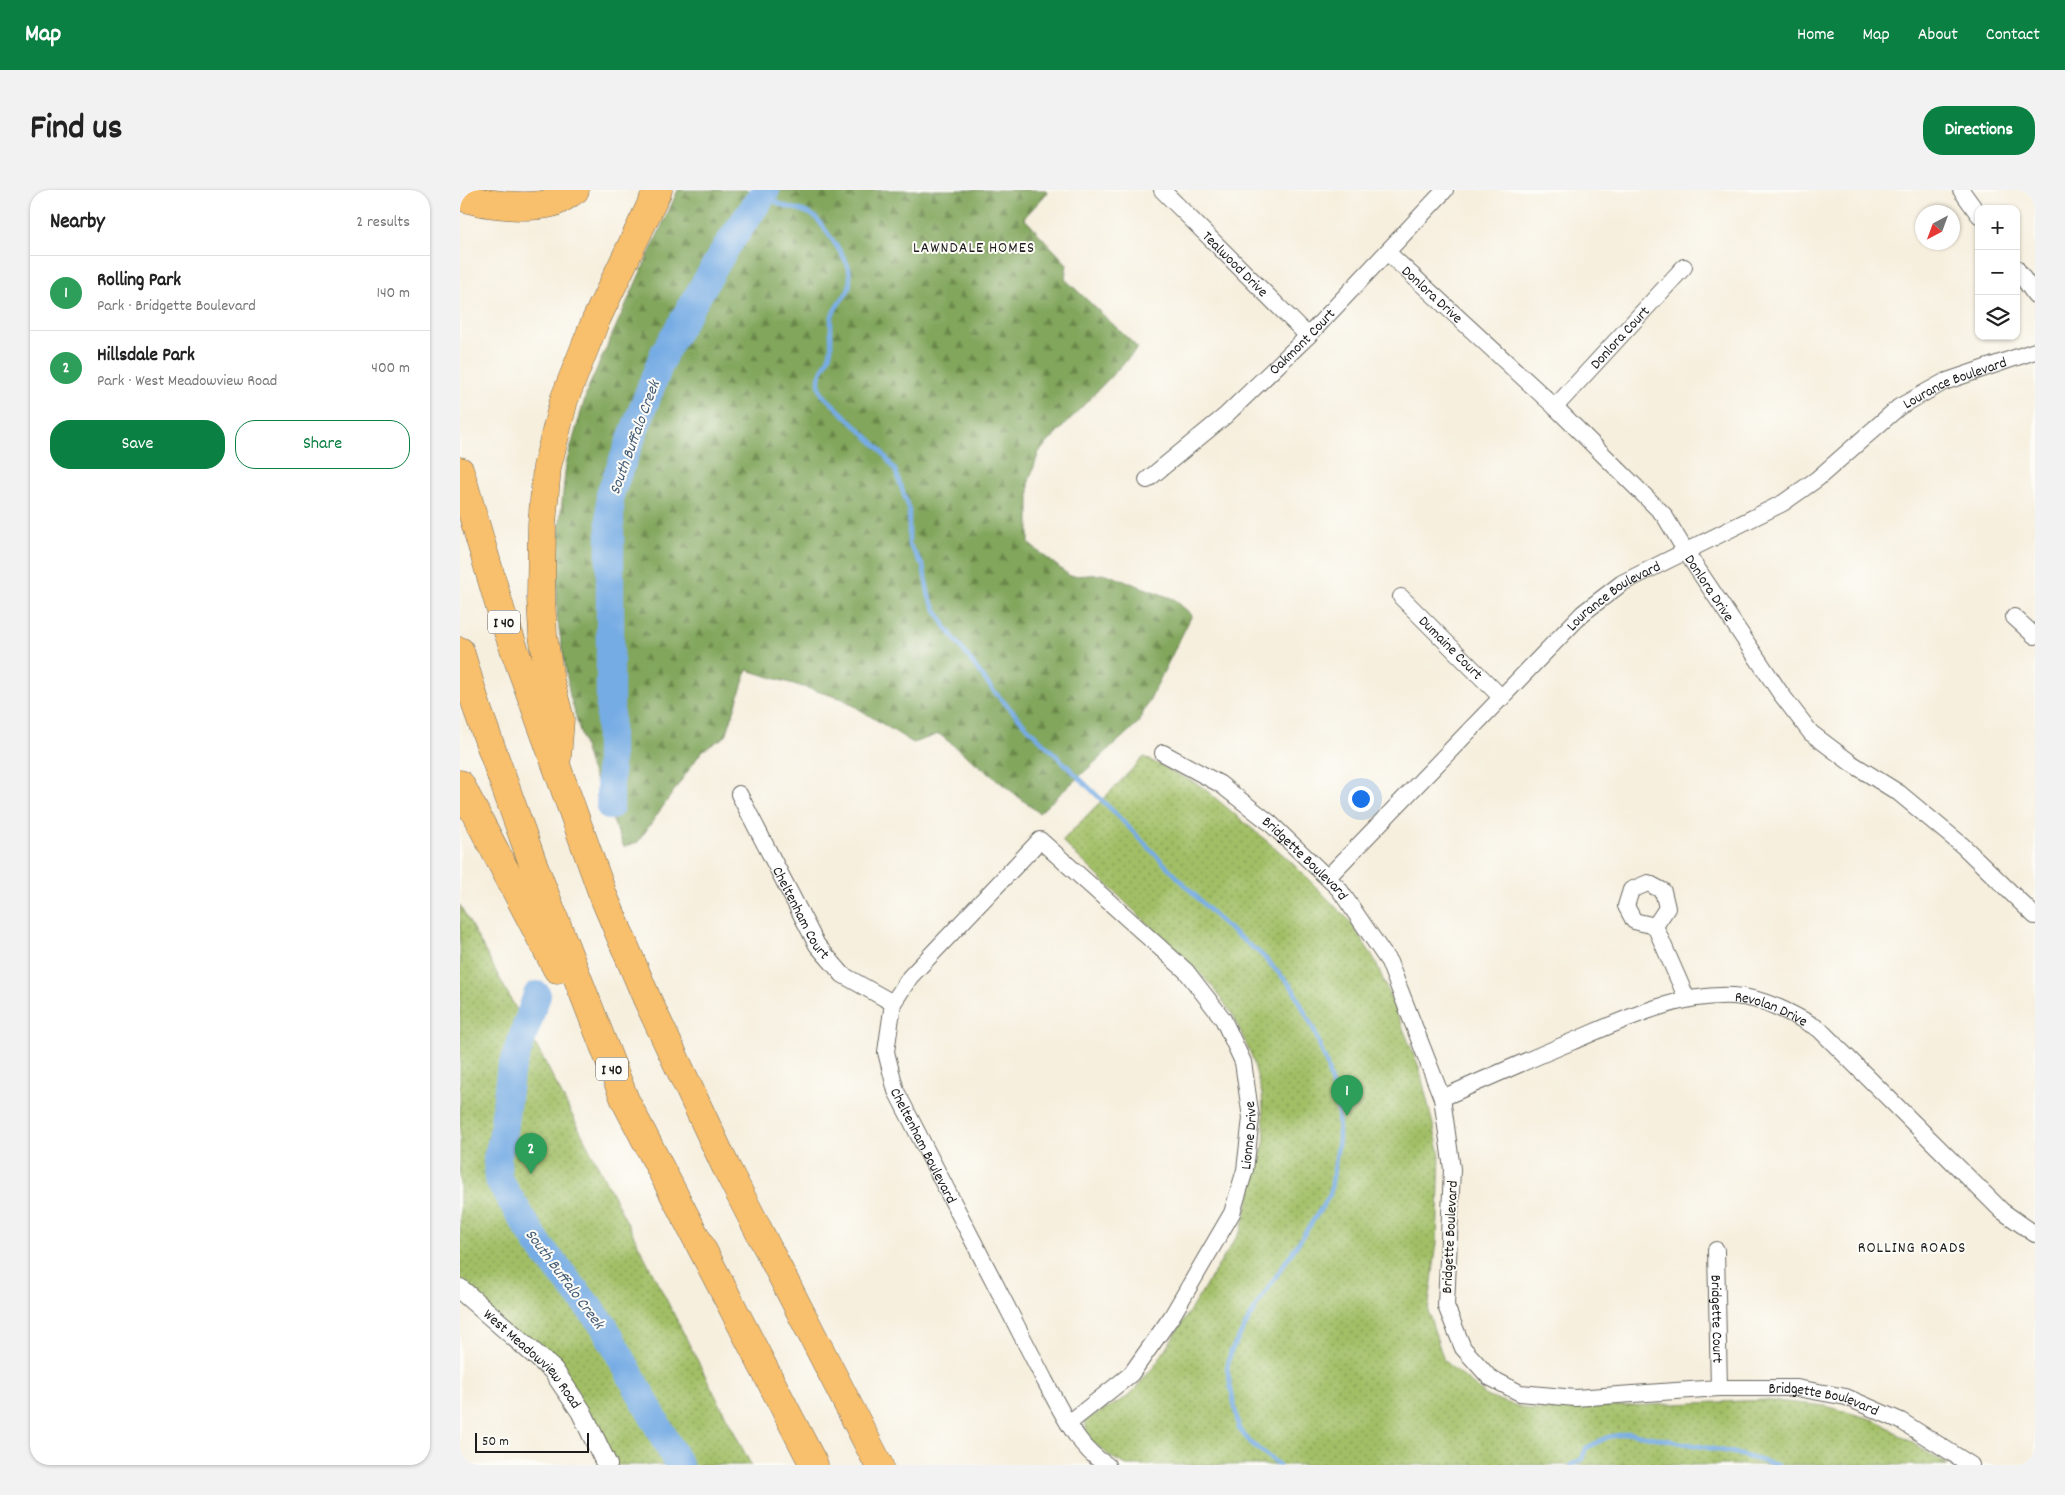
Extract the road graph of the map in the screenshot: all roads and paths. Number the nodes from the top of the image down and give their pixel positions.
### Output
1 (575, 190) edge
2 (658, 190) edge
3 (1162, 190) edge
4 (1444, 190) edge
5 (1962, 190) edge
6 (460, 196) edge
7 (1975, 209) edge
8 (1388, 252) junction
9 (1684, 267) dead end
10 (2020, 274) edge
11 (2035, 295) edge
12 (1308, 336) junction
13 (2035, 351) edge
14 (1555, 407) junction
15 (460, 471) edge
16 (1147, 480) dead end
17 (1686, 552) junction
18 (1401, 597) dead end
19 (2014, 617) dead end
20 (2035, 636) edge
21 (460, 651) edge
22 (1502, 698) junction
23 (1163, 753) dead end
24 (556, 770) junction
25 (460, 784) edge
26 (740, 794) dead end
27 (1040, 840) joint
28 (1328, 877) junction
29 (2035, 916) edge
30 (1655, 926) dead end
31 (1686, 999) junction
32 (893, 1003) junction
33 (1442, 1098) junction
34 (625, 1100) junction
35 (2035, 1234) edge
36 (1716, 1250) dead end
37 (460, 1290) edge
38 (1719, 1388) junction
39 (1069, 1423) junction
40 (606, 1465) edge
41 (814, 1465) edge
42 (879, 1465) edge
43 (1107, 1465) edge
44 (1971, 1465) edge

1 - 6 highway
2 - 24 highway
3 - 12 street, Tealwood Drive
4 - 8 street, Oakmont Court
5 - 7 street
8 - 12 street, Oakmont Court
8 - 14 street, Donlora Drive
9 - 14 street, Donlora Court
10 - 11 street
12 - 16 street, Oakmont Court
13 - 17 street, Lourance Boulevard
14 - 17 street, Donlora Drive
15 - 24 highway, I 40
17 - 22 street, Lourance Boulevard
17 - 29 street, Donlora Drive
18 - 22 street, Dumaine Court
19 - 20 street
21 - 34 highway, I 40
22 - 28 street, Lourance Boulevard
23 - 28 street, Bridgette Boulevard
24 - 42 highway, I 40
25 - 34 highway
26 - 32 street, Cheltenham Court
27 - 32 street, Cheltenham Boulevard
27 - 39 street, Lionne Drive
28 - 33 street, Bridgette Boulevard
30 - 31 street
31 - 33 street, Revolan Drive
31 - 35 street, Revolan Drive
32 - 39 street, Cheltenham Boulevard
33 - 38 street, Bridgette Boulevard
34 - 41 highway, I 40
36 - 38 street, Bridgette Court
37 - 40 street, West Meadowview Road
38 - 44 street, Bridgette Boulevard
39 - 43 street, Cheltenham Boulevard

